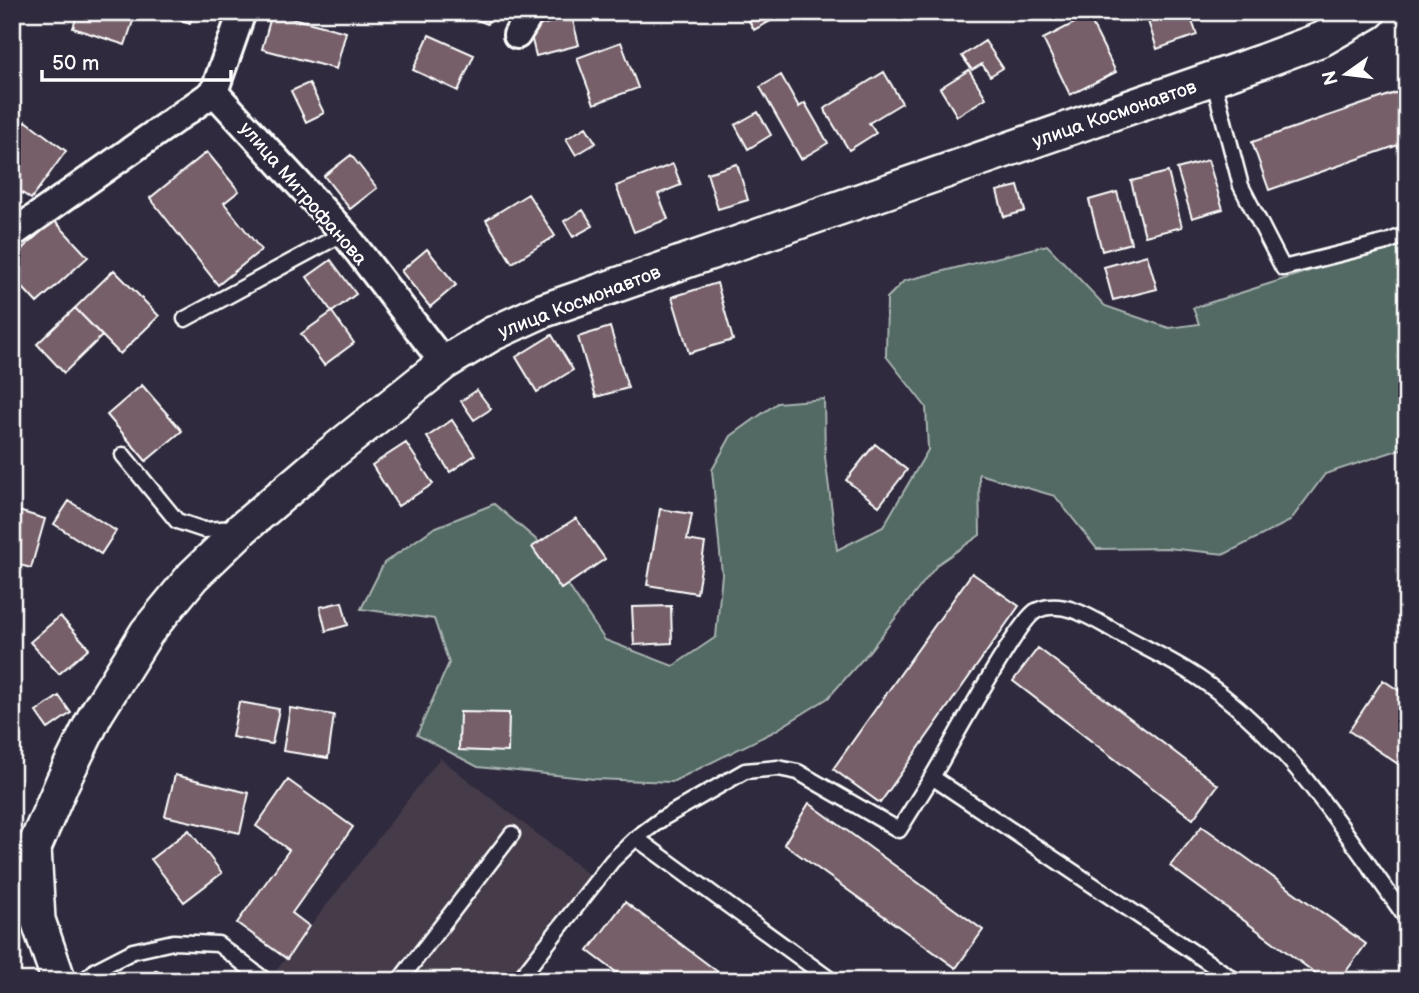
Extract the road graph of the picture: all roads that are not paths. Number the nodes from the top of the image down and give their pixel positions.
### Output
1 (243, 12) edge
2 (531, 12) edge
3 (1362, 15) edge
4 (516, 35) dead end
5 (1213, 79) junction
6 (214, 92) junction
7 (12, 233) edge
8 (344, 233) junction
9 (1407, 234) edge
10 (185, 319) dead end
11 (444, 363) junction
12 (123, 454) dead end
13 (243, 528) junction
14 (932, 778) junction
15 (512, 834) dead end
16 (636, 838) junction
17 (23, 850) edge
18 (1407, 919) edge
19 (59, 981) edge
20 (84, 981) edge
21 (266, 981) edge
22 (399, 981) edge
23 (519, 981) edge
24 (832, 981) edge
25 (1236, 981) edge

1 - 6 street
2 - 4 street
3 - 5 street, улица Космонавтов
5 - 9 lane
5 - 11 street, улица Космонавтов
6 - 7 street
6 - 8 street, улица Митрофанова
8 - 10 lane
8 - 11 street, улица Митрофанова
11 - 13 street, улица Космонавтов
12 - 13 lane
13 - 17 street, улица Космонавтов
14 - 16 lane
14 - 18 lane
14 - 25 lane
15 - 22 lane
16 - 23 lane
16 - 24 lane
17 - 19 street, улица Космонавтов
20 - 21 lane

